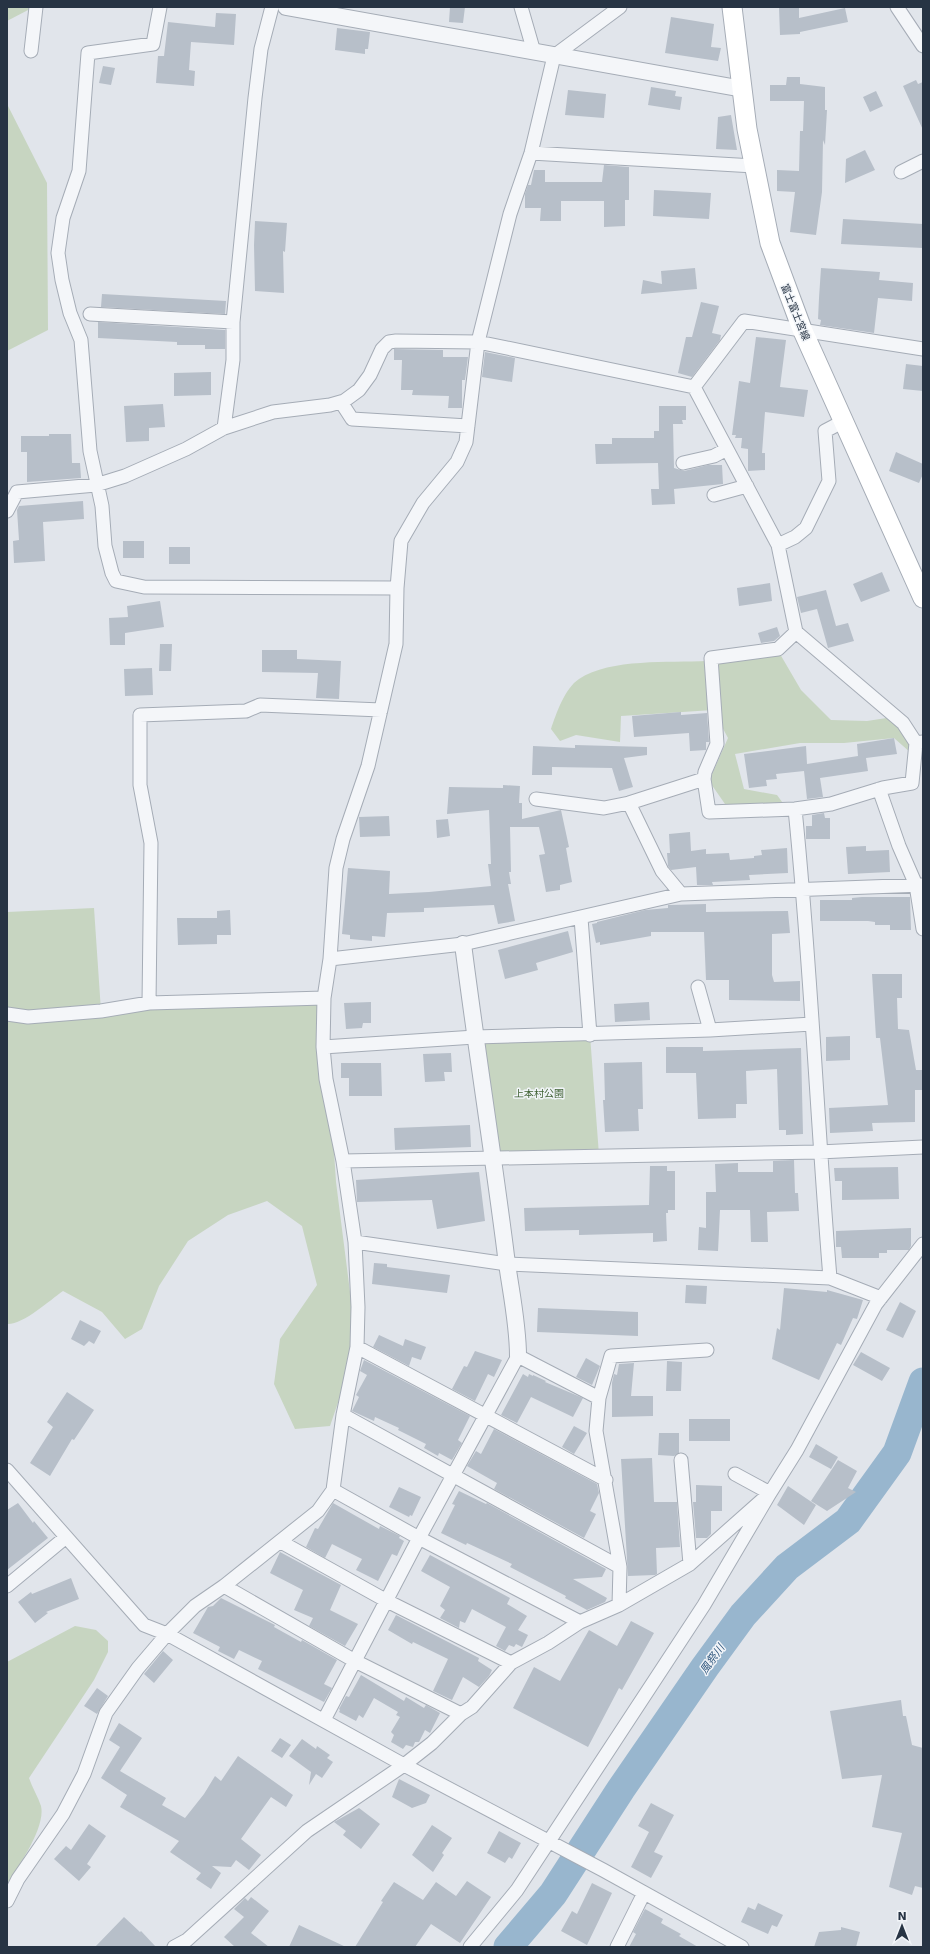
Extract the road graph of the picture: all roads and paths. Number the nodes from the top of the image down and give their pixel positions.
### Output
1 (36, 7) edge
2 (160, 7) edge
3 (272, 7) edge
4 (286, 7) edge
5 (521, 7) edge
6 (620, 7) edge
7 (732, 7) edge
8 (897, 7) edge
9 (308, 9) edge
10 (923, 46) edge
11 (31, 51) dead end
12 (534, 52) junction
13 (554, 56) junction
14 (743, 89) junction
15 (531, 153) junction
16 (923, 162) edge
17 (754, 166) junction
18 (901, 172) dead end
19 (90, 314) dead end
20 (233, 322) junction
21 (802, 329) junction
22 (478, 342) junction
23 (923, 349) edge
24 (694, 387) junction
25 (340, 402) junction
26 (844, 421) junction
27 (468, 426) junction
28 (224, 428) junction
29 (727, 449) junction
30 (683, 462) dead end
31 (96, 485) junction
32 (747, 486) junction
33 (714, 495) dead end
34 (7, 511) edge
35 (778, 544) junction
36 (397, 588) junction
37 (923, 598) edge
38 (796, 632) junction
39 (381, 710) junction
40 (919, 743) edge
41 (704, 779) junction
42 (879, 789) junction
43 (536, 799) dead end
44 (629, 803) junction
45 (795, 809) junction
46 (920, 885) edge
47 (803, 890) junction
48 (681, 894) junction
49 (581, 918) junction
50 (923, 928) edge
51 (463, 944) junction
52 (330, 960) junction
53 (698, 987) dead end
54 (324, 998) junction
55 (149, 1003) junction
56 (7, 1014) edge
57 (812, 1024) junction
58 (710, 1030) junction
59 (590, 1034) junction
60 (475, 1038) junction
61 (323, 1047) junction
62 (923, 1147) edge
63 (819, 1152) junction
64 (494, 1156) junction
65 (343, 1160) junction
66 (355, 1242) junction
67 (923, 1244) edge
68 (506, 1264) junction
69 (830, 1278) junction
70 (881, 1298) junction
71 (357, 1347) junction
72 (707, 1350) dead end
73 (518, 1356) junction
74 (599, 1398) junction
75 (343, 1415) junction
76 (487, 1415) junction
77 (681, 1460) dead end
78 (7, 1470) edge
79 (734, 1474) dead end
80 (455, 1475) junction
81 (606, 1480) junction
82 (333, 1490) junction
83 (770, 1493) junction
84 (66, 1537) junction
85 (419, 1538) junction
86 (281, 1542) junction
87 (690, 1564) junction
88 (620, 1567) junction
89 (7, 1586) edge
90 (224, 1586) junction
91 (387, 1602) junction
92 (619, 1605) junction
93 (580, 1622) junction
94 (167, 1634) junction
95 (355, 1661) junction
96 (511, 1663) junction
97 (461, 1714) junction
98 (324, 1720) junction
99 (404, 1765) junction
100 (548, 1842) junction
101 (644, 1893) junction
102 (7, 1901) edge
103 (174, 1947) edge
104 (470, 1947) edge
105 (617, 1947) edge
106 (742, 1947) edge

1 - 11 street
2 - 31 street
3 - 20 street
4 - 9 street
5 - 12 street
6 - 13 street
7 - 14 main road, 富士富士宮線
8 - 10 street
9 - 12 street
12 - 13 street
13 - 14 street
13 - 15 street
14 - 17 main road, 富士富士宮線
15 - 17 street
15 - 22 street
16 - 18 street
17 - 21 main road, 富士富士宮線
19 - 20 street
20 - 28 street
21 - 23 street
21 - 24 street
21 - 26 main road, 富士富士宮線
22 - 24 street
22 - 25 street
22 - 27 street
24 - 29 street
25 - 27 street
25 - 28 street
26 - 35 street
26 - 37 main road, 富士富士宮線
27 - 36 street
28 - 31 street
29 - 30 street
29 - 32 street
31 - 34 street
31 - 36 street
32 - 33 street
32 - 35 street
35 - 38 street
36 - 39 street
38 - 40 street
38 - 41 street
39 - 52 street
39 - 55 street
40 - 42 street
41 - 44 street
41 - 45 street
42 - 45 street
42 - 46 street
43 - 44 street
44 - 48 street
45 - 47 street
46 - 47 street
46 - 50 street
47 - 48 street
47 - 57 street
48 - 49 street
49 - 51 street
49 - 59 street
51 - 52 street
51 - 60 street
52 - 54 street
53 - 58 street
54 - 55 street
54 - 61 street
55 - 56 street
57 - 58 street
57 - 63 street
58 - 59 street
59 - 60 street
60 - 61 street
60 - 64 street
61 - 65 street
62 - 63 street
63 - 64 street
63 - 69 street
64 - 65 street
64 - 68 street
65 - 66 street
66 - 68 street
66 - 71 street
67 - 70 street
68 - 69 street
68 - 73 street
69 - 70 street
70 - 83 street
71 - 75 street
71 - 76 street
72 - 74 street
73 - 74 street
73 - 76 street
74 - 81 street
75 - 80 street
75 - 82 street
76 - 80 street
76 - 81 street
77 - 87 street
78 - 84 street
79 - 83 street
80 - 85 street
80 - 88 street
81 - 88 street
82 - 85 street
82 - 86 street
83 - 87 street
83 - 100 street
84 - 89 street
84 - 94 street
85 - 91 street
85 - 93 street
86 - 90 street
86 - 91 street
87 - 92 street
88 - 92 street
90 - 94 street
90 - 95 street
91 - 95 street
91 - 96 street
92 - 93 street
93 - 96 street
94 - 98 street
94 - 102 street
95 - 97 street
95 - 98 street
96 - 97 street
97 - 99 street
98 - 99 street
99 - 100 street
99 - 103 street
100 - 101 street
100 - 104 street
101 - 105 street
101 - 106 street

